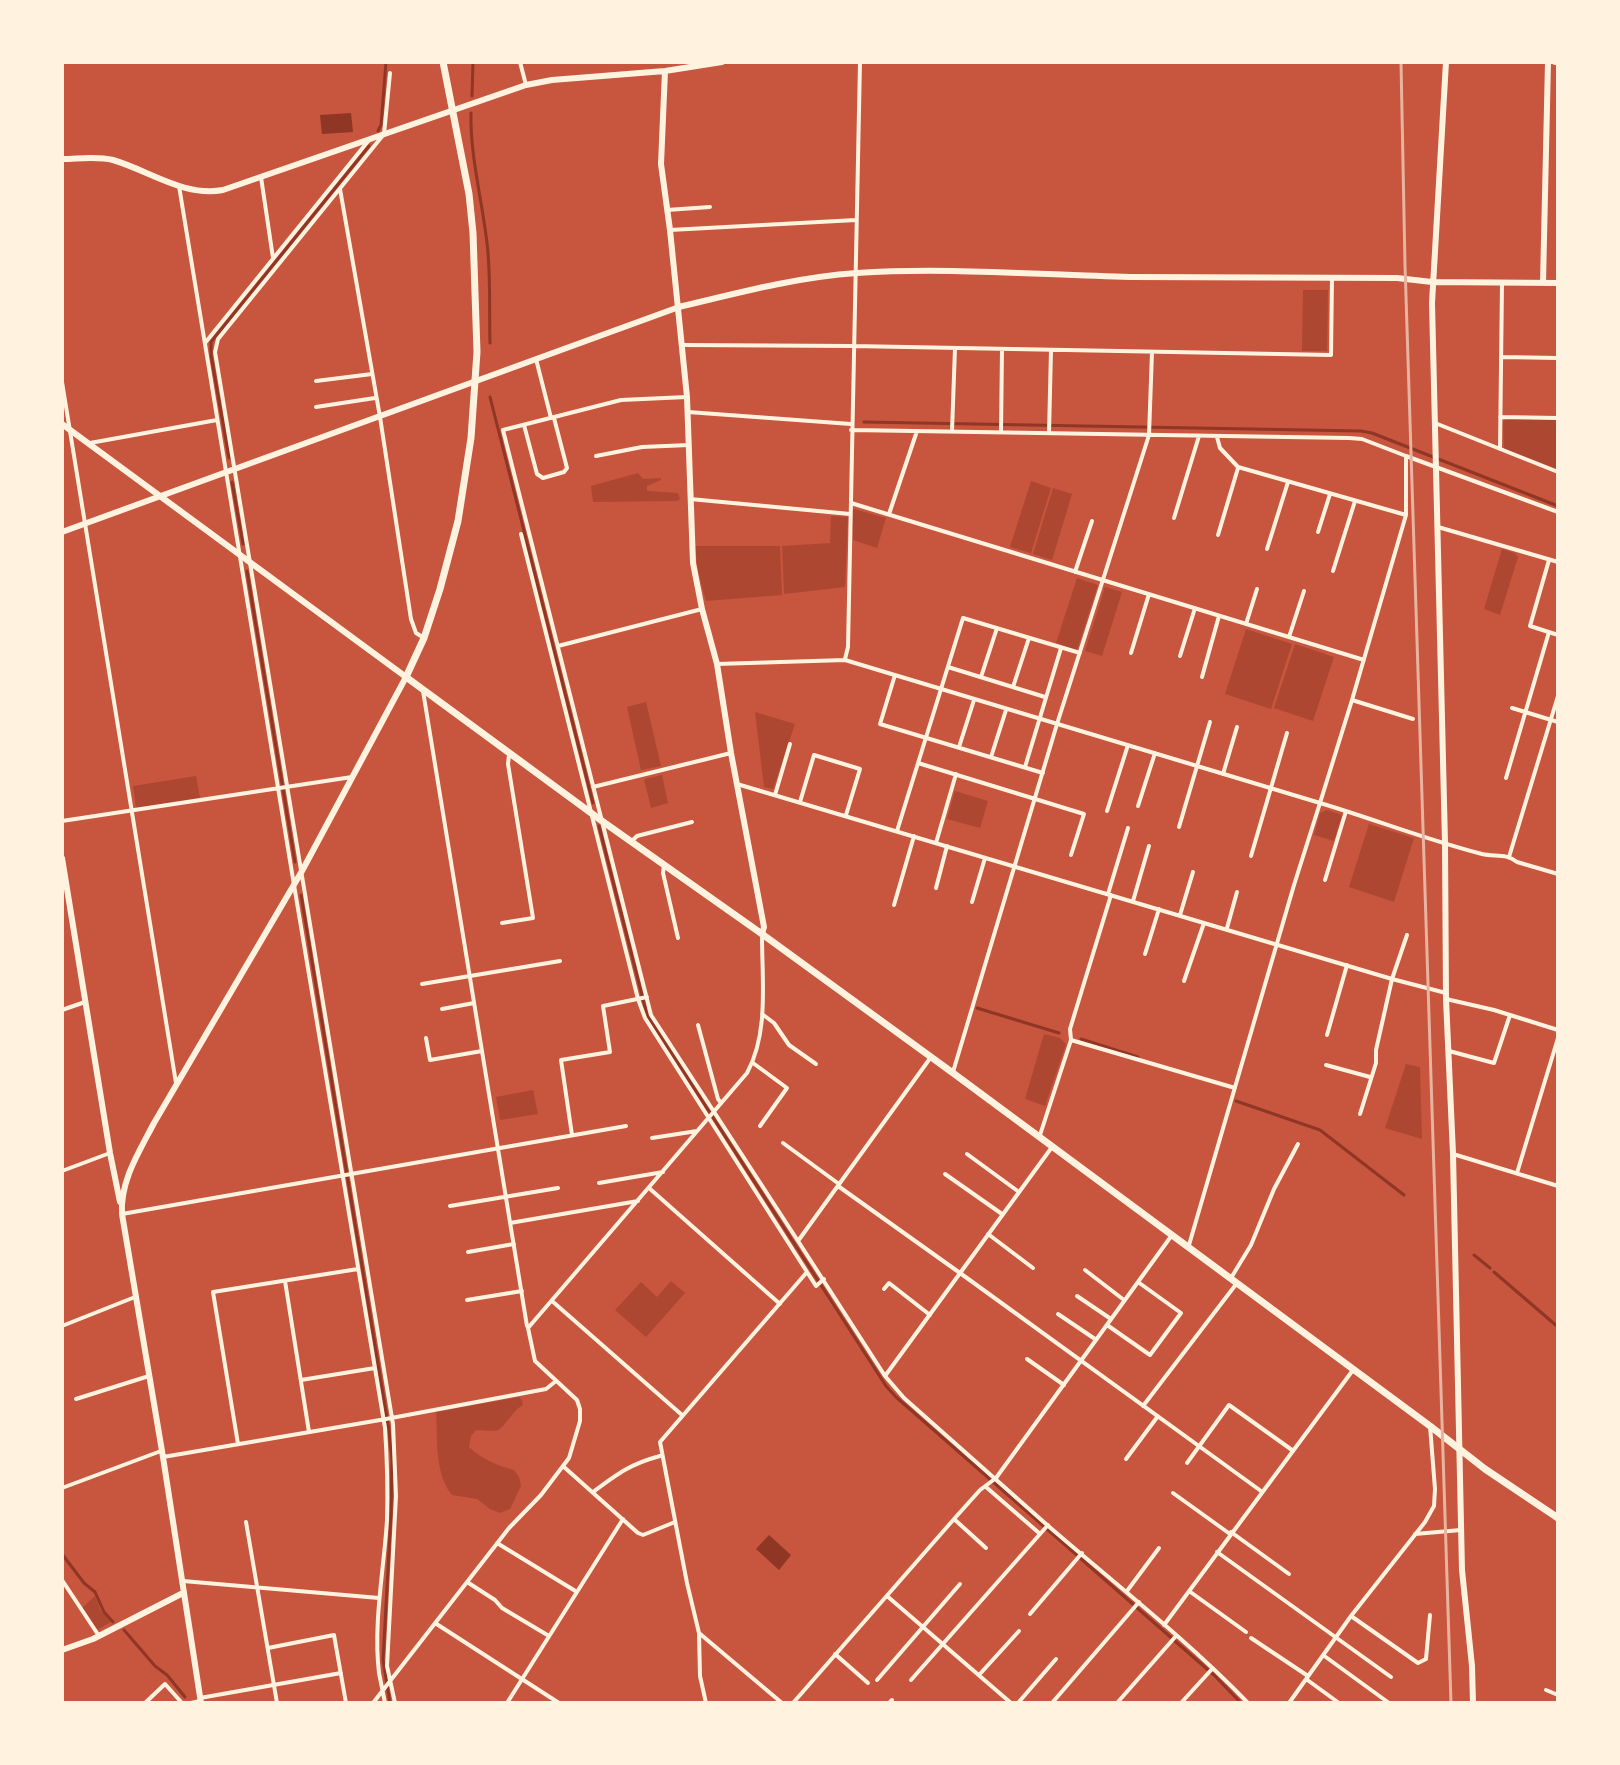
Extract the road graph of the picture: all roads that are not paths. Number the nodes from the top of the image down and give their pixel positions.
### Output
1 (443, 62) edge
2 (520, 62) edge
3 (662, 62) edge
4 (722, 62) edge
5 (860, 62) edge
6 (1446, 62) edge
7 (1548, 62) edge
8 (665, 71) junction
9 (390, 73) dead end
10 (526, 85) junction
11 (452, 111) junction
12 (384, 134) junction
13 (369, 140) junction
14 (62, 159) edge
15 (261, 177) junction
16 (179, 186) junction
17 (340, 189) junction
18 (710, 207) dead end
19 (667, 210) junction
20 (856, 220) junction
21 (670, 230) junction
22 (276, 260) junction
23 (855, 273) junction
24 (1332, 277) junction
25 (1432, 282) junction
26 (1502, 283) junction
27 (1543, 283) junction
28 (1558, 283) edge
29 (679, 307) junction
30 (205, 343) junction
31 (683, 345) junction
32 (853, 346) junction
33 (955, 348) junction
34 (1002, 349) junction
35 (1051, 350) junction
36 (1152, 352) junction
37 (1502, 357) junction
38 (1558, 358) edge
39 (536, 359) junction
40 (372, 374) junction
41 (215, 378) junction
42 (316, 381) dead end
43 (62, 382) edge
44 (475, 383) junction
45 (687, 397) junction
46 (375, 398) junction
47 (316, 407) dead end
48 (688, 412) junction
49 (380, 417) junction
50 (553, 417) junction
51 (1500, 417) junction
52 (1558, 418) edge
53 (217, 420) junction
54 (1435, 423) junction
55 (62, 424) edge
56 (524, 425) junction
57 (1001, 426) junction
58 (851, 427) junction
59 (952, 429) junction
60 (70, 430) junction
61 (917, 431) junction
62 (1049, 431) junction
63 (1149, 433) junction
64 (1199, 436) junction
65 (1217, 437) junction
66 (88, 443) junction
67 (689, 445) junction
68 (1500, 449) junction
69 (596, 456) dead end
70 (1406, 456) junction
71 (1436, 465) junction
72 (1238, 467) junction
73 (234, 470) junction
74 (1558, 472) edge
75 (226, 473) junction
76 (1288, 482) junction
77 (1330, 494) junction
78 (161, 497) junction
79 (690, 499) junction
80 (1355, 501) junction
81 (851, 503) junction
82 (1558, 512) edge
83 (850, 514) junction
84 (889, 514) junction
85 (1406, 515) junction
86 (1174, 518) dead end
87 (1092, 521) dead end
88 (86, 524) junction
89 (1438, 527) junction
90 (62, 532) edge
91 (1318, 532) dead end
92 (521, 534) dead end
93 (1218, 535) dead end
94 (1267, 549) dead end
95 (239, 555) junction
96 (1549, 560) junction
97 (1558, 562) edge
98 (250, 563) junction
99 (1333, 571) dead end
100 (1075, 572) junction
101 (1103, 580) junction
102 (1257, 589) dead end
103 (1304, 591) dead end
104 (1149, 594) junction
105 (1195, 608) junction
106 (702, 609) junction
107 (1219, 616) junction
108 (1246, 624) junction
109 (997, 628) junction
110 (549, 629) junction
111 (1549, 632) junction
112 (1558, 635) edge
113 (1289, 637) junction
114 (424, 638) junction
115 (1029, 638) junction
116 (558, 646) junction
117 (1061, 648) junction
118 (1080, 653) junction
119 (1131, 653) dead end
120 (1180, 656) dead end
121 (845, 660) junction
122 (1364, 660) junction
123 (717, 664) junction
124 (948, 667) junction
125 (895, 675) junction
126 (406, 677) junction
127 (981, 677) junction
128 (1202, 677) dead end
129 (562, 679) junction
130 (1013, 687) junction
131 (423, 689) junction
132 (941, 689) junction
133 (1558, 696) edge
134 (1046, 697) junction
135 (974, 699) junction
136 (1352, 700) junction
137 (1512, 708) dead end
138 (1006, 709) junction
139 (1525, 712) junction
140 (1039, 719) junction
141 (1413, 719) dead end
142 (1551, 720) junction
143 (1210, 722) dead end
144 (1558, 722) edge
145 (1057, 724) junction
146 (1237, 727) dead end
147 (1287, 733) dead end
148 (926, 737) junction
149 (790, 744) dead end
150 (1128, 745) junction
151 (959, 747) junction
152 (510, 752) junction
153 (731, 753) junction
154 (1155, 753) junction
155 (991, 757) junction
156 (918, 763) junction
157 (1197, 766) junction
158 (1025, 767) junction
159 (585, 769) junction
160 (1043, 773) junction
161 (956, 774) junction
162 (1223, 774) junction
163 (352, 777) junction
164 (1506, 778) dead end
165 (737, 784) junction
166 (593, 787) junction
167 (283, 788) junction
168 (1271, 788) junction
169 (775, 795) junction
170 (1035, 798) junction
171 (800, 802) junction
172 (1320, 803) junction
173 (1138, 806) dead end
174 (132, 810) junction
175 (1107, 811) dead end
176 (1346, 811) junction
177 (592, 813) junction
178 (846, 816) junction
179 (62, 821) edge
180 (602, 821) junction
181 (692, 822) dead end
182 (1179, 827) dead end
183 (1128, 828) dead end
184 (897, 831) junction
185 (914, 836) junction
186 (631, 842) junction
187 (936, 843) junction
188 (1445, 843) junction
189 (947, 846) junction
190 (1149, 846) dead end
191 (1071, 855) dead end
192 (1251, 856) dead end
193 (986, 857) junction
194 (1509, 857) junction
195 (62, 858) edge
196 (664, 865) junction
197 (1015, 866) junction
198 (302, 871) junction
199 (1193, 872) dead end
200 (1558, 874) edge
201 (1325, 880) dead end
202 (294, 885) junction
203 (936, 888) dead end
204 (1237, 892) dead end
205 (1109, 894) junction
206 (1133, 901) junction
207 (972, 902) dead end
208 (894, 905) dead end
209 (1159, 909) junction
210 (1180, 915) junction
211 (1204, 922) junction
212 (502, 923) dead end
213 (1226, 929) junction
214 (762, 934) junction
215 (1407, 935) dead end
216 (678, 938) dead end
217 (1277, 944) junction
218 (1145, 954) dead end
219 (560, 961) dead end
220 (1347, 965) junction
221 (470, 976) junction
222 (1392, 979) junction
223 (1184, 981) dead end
224 (422, 984) dead end
225 (316, 986) junction
226 (1446, 996) junction
227 (643, 998) junction
228 (85, 1002) junction
229 (474, 1003) junction
230 (442, 1009) dead end
231 (62, 1010) edge
232 (762, 1014) junction
233 (1510, 1015) junction
234 (698, 1025) dead end
235 (1558, 1030) edge
236 (1327, 1035) dead end
237 (426, 1038) dead end
238 (1558, 1038) edge
239 (1071, 1040) junction
240 (482, 1051) junction
241 (1449, 1051) junction
242 (931, 1057) junction
243 (753, 1063) junction
244 (816, 1064) dead end
245 (1326, 1065) dead end
246 (953, 1073) junction
247 (1370, 1077) junction
248 (177, 1084) junction
249 (1235, 1088) junction
250 (697, 1092) junction
251 (334, 1095) junction
252 (722, 1104) junction
253 (1360, 1114) dead end
254 (712, 1115) junction
255 (626, 1126) dead end
256 (760, 1126) dead end
257 (699, 1131) junction
258 (572, 1135) junction
259 (1039, 1137) junction
260 (652, 1138) dead end
261 (783, 1143) dead end
262 (1298, 1144) dead end
263 (1052, 1147) junction
264 (498, 1149) junction
265 (110, 1153) junction
266 (967, 1154) dead end
267 (1453, 1154) junction
268 (131, 1165) junction
269 (112, 1166) junction
270 (62, 1171) edge
271 (663, 1172) junction
272 (1517, 1173) junction
273 (945, 1174) dead end
274 (347, 1175) junction
275 (599, 1183) dead end
276 (839, 1185) junction
277 (1558, 1186) edge
278 (558, 1188) dead end
279 (649, 1188) junction
280 (1019, 1192) junction
281 (506, 1197) junction
282 (638, 1201) junction
283 (450, 1206) dead end
284 (121, 1212) junction
285 (1002, 1214) junction
286 (510, 1223) junction
287 (988, 1234) junction
288 (1172, 1235) junction
289 (798, 1241) junction
290 (514, 1244) junction
291 (1188, 1247) junction
292 (468, 1252) dead end
293 (1033, 1268) dead end
294 (358, 1269) junction
295 (1085, 1270) dead end
296 (807, 1272) junction
297 (960, 1273) junction
298 (1234, 1280) junction
299 (285, 1281) junction
300 (821, 1282) junction
301 (1138, 1282) junction
302 (884, 1289) dead end
303 (522, 1291) junction
304 (1077, 1296) dead end
305 (135, 1297) junction
306 (467, 1300) dead end
307 (551, 1300) junction
308 (1125, 1300) junction
309 (780, 1304) junction
310 (1058, 1314) dead end
311 (930, 1315) junction
312 (1111, 1319) junction
313 (1107, 1325) junction
314 (62, 1326) edge
315 (528, 1328) junction
316 (1096, 1340) junction
317 (1027, 1359) dead end
318 (1081, 1361) junction
319 (375, 1368) junction
320 (1353, 1369) junction
321 (149, 1376) junction
322 (885, 1376) junction
323 (301, 1380) junction
324 (556, 1381) junction
325 (1064, 1385) junction
326 (76, 1399) dead end
327 (1143, 1406) junction
328 (682, 1415) junction
329 (1158, 1416) junction
330 (388, 1419) junction
331 (1430, 1426) junction
332 (309, 1432) junction
333 (238, 1444) junction
334 (1199, 1446) junction
335 (1292, 1450) junction
336 (1460, 1451) junction
337 (162, 1454) junction
338 (661, 1456) junction
339 (1126, 1459) dead end
340 (1187, 1463) dead end
341 (564, 1467) junction
342 (991, 1482) junction
343 (62, 1488) edge
344 (1261, 1491) junction
345 (593, 1492) junction
346 (1173, 1493) dead end
347 (1558, 1518) edge
348 (623, 1519) junction
349 (954, 1519) junction
350 (246, 1522) dead end
351 (675, 1522) junction
352 (1047, 1526) junction
353 (1462, 1529) junction
354 (1040, 1532) junction
355 (1231, 1533) junction
356 (1415, 1534) junction
357 (497, 1543) junction
358 (986, 1548) dead end
359 (1159, 1548) dead end
360 (1217, 1552) junction
361 (1079, 1556) junction
362 (1289, 1574) dead end
363 (62, 1580) edge
364 (181, 1580) junction
365 (467, 1582) junction
366 (960, 1584) dead end
367 (258, 1588) junction
368 (1127, 1591) junction
369 (1189, 1591) junction
370 (577, 1592) junction
371 (183, 1593) junction
372 (887, 1596) junction
373 (379, 1598) junction
374 (1136, 1605) junction
375 (1030, 1614) dead end
376 (1430, 1615) dead end
377 (1351, 1616) junction
378 (435, 1623) junction
379 (1164, 1625) junction
380 (922, 1628) junction
381 (1019, 1631) dead end
382 (1246, 1632) dead end
383 (699, 1633) junction
384 (99, 1636) junction
385 (549, 1636) junction
386 (1336, 1637) junction
387 (1174, 1638) junction
388 (1251, 1638) dead end
389 (943, 1644) junction
390 (268, 1648) junction
391 (62, 1650) edge
392 (835, 1654) junction
393 (1323, 1655) junction
394 (1056, 1659) dead end
395 (1211, 1670) junction
396 (341, 1673) junction
397 (979, 1675) junction
398 (1307, 1677) junction
399 (1391, 1677) dead end
400 (522, 1679) junction
401 (877, 1680) dead end
402 (911, 1680) dead end
403 (390, 1681) junction
404 (868, 1683) dead end
405 (274, 1684) junction
406 (384, 1689) junction
407 (1546, 1690) dead end
408 (1558, 1695) edge
409 (201, 1701) edge
410 (145, 1703) edge
411 (182, 1703) edge
412 (191, 1703) edge
413 (277, 1703) edge
414 (346, 1703) edge
415 (373, 1703) edge
416 (385, 1703) edge
417 (395, 1703) edge
418 (507, 1703) edge
419 (558, 1703) edge
420 (706, 1703) edge
421 (782, 1703) edge
422 (793, 1703) edge
423 (1011, 1703) edge
424 (1018, 1703) edge
425 (1052, 1703) edge
426 (1117, 1703) edge
427 (1181, 1703) edge
428 (1248, 1703) edge
429 (1289, 1703) edge
430 (1339, 1703) edge
431 (1389, 1703) edge
432 (1473, 1703) edge

1 - 11 main road
2 - 10 street
3 - 8 street
4 - 8 street
5 - 20 street
6 - 25 street
7 - 27 street
8 - 10 street
8 - 19 street
9 - 12 street
10 - 11 street
11 - 12 street
11 - 44 main road
12 - 13 street
12 - 17 street
13 - 15 street
13 - 22 street
14 - 16 street
15 - 16 street
15 - 22 street
16 - 30 street
17 - 22 street
17 - 40 street
18 - 19 street
19 - 21 street
20 - 21 street
20 - 23 street
21 - 29 street
22 - 30 street
22 - 41 street
23 - 24 street
23 - 29 street
23 - 32 street
24 - 25 street
24 - 36 street
25 - 26 street
25 - 54 street
26 - 27 street
26 - 37 street
27 - 28 street
29 - 31 street
29 - 39 street
30 - 41 street
31 - 32 street
31 - 45 street
32 - 33 street
32 - 58 street
33 - 34 street
33 - 59 street
34 - 35 street
34 - 57 street
35 - 36 street
35 - 62 street
36 - 63 street
37 - 38 street
37 - 51 street
39 - 44 street
39 - 50 street
40 - 42 street
40 - 46 street
41 - 53 street
41 - 73 street
43 - 60 street
44 - 49 street
44 - 114 main road
45 - 48 street
45 - 50 street
46 - 47 street
46 - 49 street
48 - 58 street
48 - 67 street
49 - 73 street
49 - 114 street
50 - 56 street
50 - 56 street
51 - 52 street
51 - 68 street
53 - 66 street
53 - 75 street
54 - 68 street
54 - 71 street
55 - 60 street
56 - 110 street
57 - 59 street
57 - 62 street
58 - 61 street
58 - 81 street
59 - 61 street
60 - 66 street
60 - 88 street
61 - 84 street
62 - 63 street
63 - 64 street
63 - 101 street
64 - 65 street
64 - 86 street
65 - 70 street
65 - 72 street
66 - 78 street
67 - 69 street
67 - 79 street
68 - 74 street
70 - 71 street
70 - 85 street
71 - 82 street
71 - 89 street
72 - 76 street
72 - 93 street
73 - 75 street
73 - 98 street
75 - 78 street
75 - 95 street
76 - 77 street
76 - 94 street
77 - 80 street
77 - 91 street
78 - 88 street
78 - 95 street
79 - 83 street
79 - 106 street
80 - 85 street
80 - 99 street
81 - 83 street
81 - 84 street
83 - 121 street
84 - 100 street
85 - 122 street
87 - 100 street
88 - 90 street
88 - 174 street
89 - 96 street
89 - 188 street
92 - 110 street
95 - 98 street
95 - 167 street
96 - 97 street
96 - 111 street
98 - 126 street
98 - 167 street
100 - 101 street
101 - 104 street
101 - 118 street
102 - 108 street
103 - 113 street
104 - 105 street
104 - 119 street
105 - 107 street
105 - 120 street
106 - 116 street
106 - 123 street
107 - 108 street
107 - 128 street
108 - 113 street
109 - 115 street
109 - 124 street
109 - 127 street
110 - 116 street
110 - 129 street
111 - 112 street
111 - 139 street
113 - 122 street
114 - 126 main road
115 - 117 street
115 - 130 street
116 - 129 street
117 - 118 street
117 - 134 street
118 - 145 street
121 - 123 street
121 - 125 street
122 - 136 street
123 - 153 street
124 - 127 street
124 - 132 street
125 - 132 street
125 - 148 street
126 - 131 main road
126 - 163 street
127 - 130 street
129 - 159 street
130 - 134 street
131 - 152 main road
131 - 221 street
132 - 135 street
132 - 148 street
133 - 142 street
134 - 140 street
135 - 138 street
135 - 151 street
136 - 141 street
136 - 172 street
137 - 139 street
138 - 140 street
138 - 155 street
139 - 142 street
139 - 164 street
140 - 145 street
140 - 158 street
142 - 144 street
142 - 194 street
143 - 157 street
145 - 150 street
145 - 160 street
146 - 162 street
147 - 168 street
148 - 151 street
148 - 156 street
149 - 169 street
150 - 154 street
150 - 175 street
151 - 155 street
152 - 177 main road
152 - 212 street
153 - 165 street
153 - 166 street
154 - 157 street
154 - 173 street
155 - 158 street
156 - 161 street
156 - 184 street
157 - 162 street
157 - 182 street
158 - 160 street
159 - 166 street
159 - 177 street
160 - 170 street
161 - 170 street
161 - 187 street
162 - 168 street
163 - 167 street
163 - 198 street
165 - 169 street
165 - 214 street
166 - 180 street
167 - 174 street
167 - 198 street
167 - 202 street
168 - 172 street
168 - 192 street
169 - 171 street
170 - 191 street
170 - 197 street
171 - 178 street
171 - 178 street
172 - 176 street
172 - 217 street
174 - 179 street
174 - 248 street
176 - 188 street
176 - 201 street
177 - 180 main road
177 - 227 street
178 - 184 street
180 - 186 main road
180 - 227 street
181 - 186 street
183 - 205 street
184 - 185 street
185 - 187 street
185 - 208 street
186 - 196 main road
187 - 189 street
188 - 194 street
188 - 226 street
189 - 193 street
189 - 203 street
190 - 206 street
193 - 197 street
193 - 207 street
194 - 200 street
195 - 228 street
196 - 214 main road
196 - 216 street
197 - 205 street
197 - 246 street
198 - 202 street
198 - 225 street
199 - 210 street
202 - 225 street
202 - 248 street
204 - 213 street
205 - 206 street
205 - 239 street
206 - 209 street
209 - 210 street
209 - 218 street
210 - 211 street
211 - 213 street
211 - 223 street
213 - 217 street
214 - 232 street
214 - 242 main road
215 - 222 street
217 - 220 street
217 - 249 street
219 - 221 street
220 - 222 street
220 - 236 street
221 - 224 street
221 - 229 street
222 - 226 street
222 - 247 street
225 - 251 street
225 - 251 street
226 - 233 street
226 - 241 street
227 - 250 street
227 - 250 street
227 - 258 street
228 - 231 street
228 - 265 street
229 - 230 street
229 - 240 street
232 - 243 street
232 - 244 street
233 - 235 street
233 - 241 street
234 - 252 street
237 - 240 street
238 - 272 street
239 - 249 street
239 - 259 street
240 - 264 street
241 - 267 street
242 - 246 main road
242 - 276 street
243 - 252 street
243 - 256 street
245 - 247 street
246 - 259 main road
247 - 253 street
248 - 268 street
249 - 291 street
250 - 254 street
250 - 254 street
251 - 274 street
251 - 274 street
252 - 254 street
254 - 257 street
254 - 289 street
254 - 296 street
255 - 258 street
257 - 260 street
257 - 271 street
258 - 264 street
259 - 263 main road
261 - 276 street
262 - 298 street
263 - 280 street
263 - 288 main road
264 - 274 street
264 - 281 street
265 - 269 street
265 - 270 street
266 - 280 street
267 - 272 street
267 - 336 street
268 - 269 street
268 - 284 street
269 - 284 street
271 - 275 street
271 - 279 street
272 - 277 street
273 - 285 street
274 - 284 street
274 - 294 street
274 - 330 street
276 - 289 street
276 - 297 street
278 - 281 street
279 - 282 street
279 - 309 street
280 - 285 street
281 - 283 street
281 - 286 street
282 - 286 street
282 - 307 street
284 - 305 street
285 - 287 street
286 - 290 street
287 - 293 street
287 - 297 street
288 - 291 main road
288 - 301 street
289 - 300 street
290 - 292 street
290 - 303 street
291 - 298 main road
294 - 299 street
294 - 319 street
295 - 308 street
296 - 300 street
296 - 309 street
297 - 311 street
297 - 318 street
298 - 320 main road
298 - 327 street
299 - 323 street
299 - 333 street
300 - 322 street
301 - 308 street
301 - 313 street
302 - 311 street
303 - 306 street
303 - 315 street
304 - 312 street
305 - 314 street
305 - 321 street
307 - 315 street
307 - 328 street
308 - 312 street
309 - 328 street
310 - 316 street
311 - 322 street
312 - 313 street
313 - 316 street
315 - 324 street
316 - 318 street
317 - 325 street
318 - 325 street
318 - 327 street
319 - 323 street
319 - 330 street
320 - 331 main road
320 - 335 street
321 - 326 street
321 - 337 street
322 - 342 street
323 - 332 street
324 - 330 street
324 - 341 street
325 - 342 street
327 - 329 street
328 - 338 street
329 - 334 street
329 - 339 street
330 - 332 street
330 - 373 street
330 - 403 street
331 - 336 main road
331 - 356 street
332 - 333 street
333 - 337 street
334 - 335 street
334 - 340 street
334 - 344 street
335 - 344 street
336 - 347 main road
336 - 353 street
337 - 343 street
337 - 364 street
338 - 345 street
338 - 351 street
341 - 345 street
341 - 357 street
342 - 349 street
342 - 352 street
342 - 354 street
344 - 355 street
345 - 348 street
346 - 355 street
348 - 351 street
348 - 370 street
349 - 358 street
349 - 372 street
350 - 367 street
351 - 383 street
352 - 354 street
352 - 361 street
353 - 356 street
353 - 432 street
354 - 389 street
355 - 360 street
355 - 362 street
356 - 377 street
357 - 365 street
357 - 370 street
359 - 368 street
360 - 369 street
360 - 386 street
361 - 368 street
361 - 375 street
363 - 384 street
364 - 367 street
364 - 371 street
365 - 378 street
365 - 385 street
366 - 380 street
367 - 373 street
367 - 390 street
368 - 374 street
369 - 379 street
369 - 382 street
370 - 385 street
371 - 384 street
371 - 409 street
372 - 380 street
372 - 392 street
373 - 406 street
374 - 379 street
374 - 425 street
376 - 377 street
377 - 386 street
378 - 400 street
378 - 403 street
379 - 387 street
380 - 389 street
380 - 401 street
381 - 397 street
383 - 420 street
383 - 421 street
384 - 391 street
385 - 400 street
386 - 393 street
386 - 399 street
387 - 395 street
387 - 426 street
388 - 398 street
389 - 397 street
389 - 402 street
390 - 396 street
390 - 405 street
392 - 404 street
392 - 422 street
393 - 398 street
393 - 431 street
394 - 424 street
395 - 427 street
395 - 428 street
396 - 405 street
396 - 414 street
397 - 423 street
398 - 429 street
398 - 430 street
400 - 418 street
400 - 419 street
403 - 406 street
403 - 417 street
405 - 409 street
405 - 413 street
406 - 415 street
406 - 416 street
407 - 408 street
409 - 412 street
410 - 411 street

